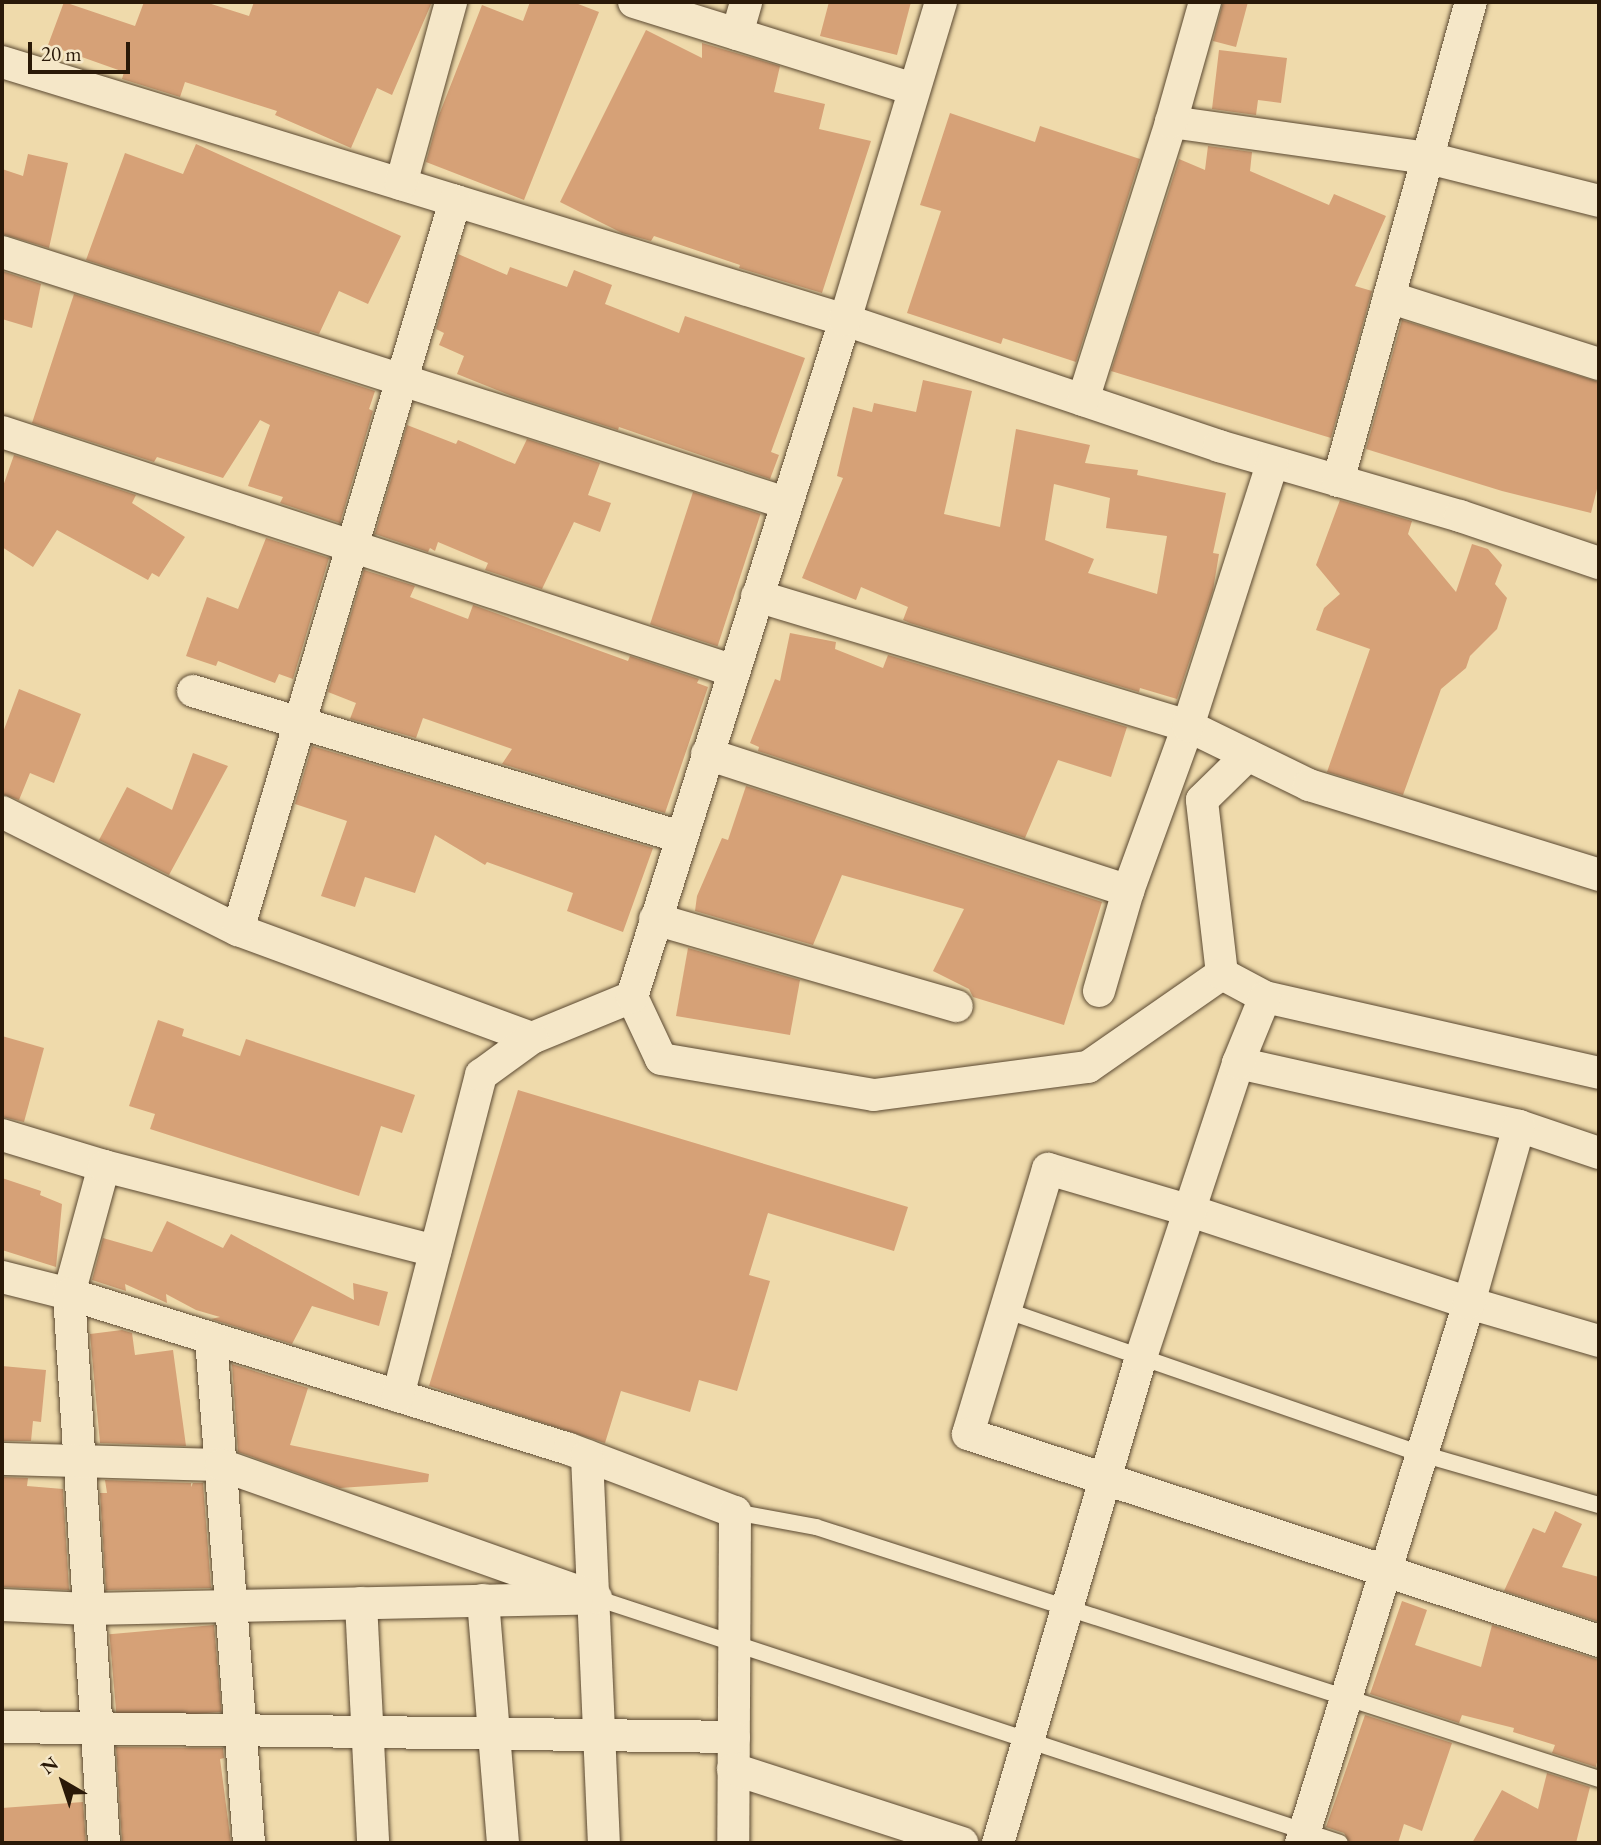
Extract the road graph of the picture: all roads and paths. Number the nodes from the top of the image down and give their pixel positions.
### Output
1 (451, 2) edge
2 (634, 2) edge
3 (746, 2) edge
4 (941, 2) edge
5 (1205, 2) edge
6 (1471, 2) edge
7 (737, 34) junction
8 (2, 62) edge
9 (914, 89) junction
10 (1171, 122) junction
11 (1428, 158) junction
12 (401, 184) junction
13 (454, 201) junction
14 (1599, 201) edge
15 (2, 252) edge
16 (1389, 297) junction
17 (845, 320) junction
18 (1599, 364) edge
19 (401, 380) junction
20 (1083, 400) junction
21 (2, 432) edge
22 (1273, 462) junction
23 (1338, 481) junction
24 (786, 503) junction
25 (352, 546) junction
26 (1599, 563) edge
27 (757, 596) junction
28 (734, 671) junction
29 (193, 691) dead end
30 (299, 723) junction
31 (1188, 726) junction
32 (707, 754) junction
33 (1248, 755) junction
34 (2, 812) edge
35 (681, 837) junction
36 (1599, 875) edge
37 (1128, 891) junction
38 (655, 919) junction
39 (238, 930) junction
40 (1222, 974) junction
41 (1099, 991) dead end
42 (632, 997) junction
43 (1265, 997) junction
44 (957, 1006) dead end
45 (532, 1038) junction
46 (1238, 1063) junction
47 (1599, 1073) edge
48 (1519, 1126) junction
49 (2, 1135) edge
50 (1599, 1153) edge
51 (104, 1166) junction
52 (1191, 1211) junction
53 (435, 1251) junction
54 (2, 1277) edge
55 (69, 1294) junction
56 (1469, 1303) junction
57 (1005, 1310) junction
58 (211, 1338) junction
59 (1599, 1341) edge
60 (1141, 1357) junction
61 (398, 1396) junction
62 (1422, 1454) junction
63 (587, 1456) junction
64 (2, 1459) edge
65 (79, 1461) junction
66 (221, 1465) junction
67 (1107, 1480) junction
68 (1599, 1504) edge
69 (735, 1512) junction
70 (1385, 1572) junction
71 (596, 1598) junction
72 (483, 1601) junction
73 (361, 1603) junction
74 (2, 1605) edge
75 (231, 1605) junction
76 (89, 1609) junction
77 (1068, 1609) junction
78 (1599, 1641) edge
79 (734, 1643) junction
80 (1345, 1696) junction
81 (2, 1727) edge
82 (97, 1728) junction
83 (240, 1730) junction
84 (368, 1732) junction
85 (494, 1734) junction
86 (601, 1735) junction
87 (734, 1737) junction
88 (1028, 1741) junction
89 (733, 1769) junction
90 (1599, 1779) edge
91 (1302, 1837) edge
92 (104, 1843) edge
93 (249, 1843) edge
94 (373, 1843) edge
95 (503, 1843) edge
96 (604, 1843) edge
97 (733, 1843) edge
98 (962, 1843) edge
99 (998, 1843) edge
100 (1340, 1843) edge

1 - 12 street
2 - 7 street
3 - 7 street
4 - 9 street
5 - 10 street
6 - 11 street
7 - 9 street
8 - 12 street
9 - 17 street
10 - 11 street
10 - 20 street
11 - 14 street
11 - 16 street
12 - 13 street
13 - 17 street
13 - 19 street
15 - 19 street
16 - 18 street
16 - 23 street
17 - 20 street
17 - 24 street
19 - 24 street
19 - 25 street
20 - 22 street
21 - 25 street
22 - 23 street
22 - 31 street
23 - 26 street
24 - 27 street
25 - 28 street
25 - 30 street
27 - 28 street
27 - 31 street
28 - 32 street
29 - 30 street
30 - 35 street
30 - 39 street
31 - 33 street
31 - 37 street
32 - 35 street
32 - 37 street
33 - 36 street
33 - 40 street
34 - 39 street
35 - 38 street
37 - 41 street
38 - 42 street
38 - 44 street
39 - 45 street
40 - 42 street
40 - 43 street
42 - 45 street
43 - 46 street
43 - 47 street
45 - 53 street
46 - 48 street
46 - 52 street
48 - 50 street
48 - 56 street
49 - 51 street
51 - 53 street
51 - 55 street
52 - 56 street
52 - 57 street
52 - 60 street
53 - 61 street
54 - 55 street
55 - 58 street
55 - 65 street
56 - 59 street
56 - 62 street
57 - 60 lane
57 - 67 street
58 - 61 street
58 - 66 street
60 - 62 lane
60 - 67 street
61 - 63 street
62 - 68 lane
62 - 70 street
63 - 69 street
63 - 71 street
64 - 65 street
65 - 66 street
65 - 76 street
66 - 71 street
66 - 75 street
67 - 70 street
67 - 77 street
69 - 77 lane
69 - 79 street
70 - 78 street
70 - 80 street
71 - 72 street
71 - 79 lane
71 - 86 street
72 - 73 street
72 - 85 street
73 - 75 street
73 - 84 street
74 - 76 street
75 - 76 street
75 - 83 street
76 - 82 street
77 - 80 lane
77 - 88 street
79 - 87 street
79 - 88 lane
80 - 90 lane
80 - 91 street
81 - 82 street
82 - 83 street
82 - 92 street
83 - 84 street
83 - 93 street
84 - 85 street
84 - 94 street
85 - 86 street
85 - 95 street
86 - 87 street
86 - 96 street
87 - 89 street
88 - 91 lane
88 - 99 street
89 - 97 street
89 - 98 street
91 - 100 lane

